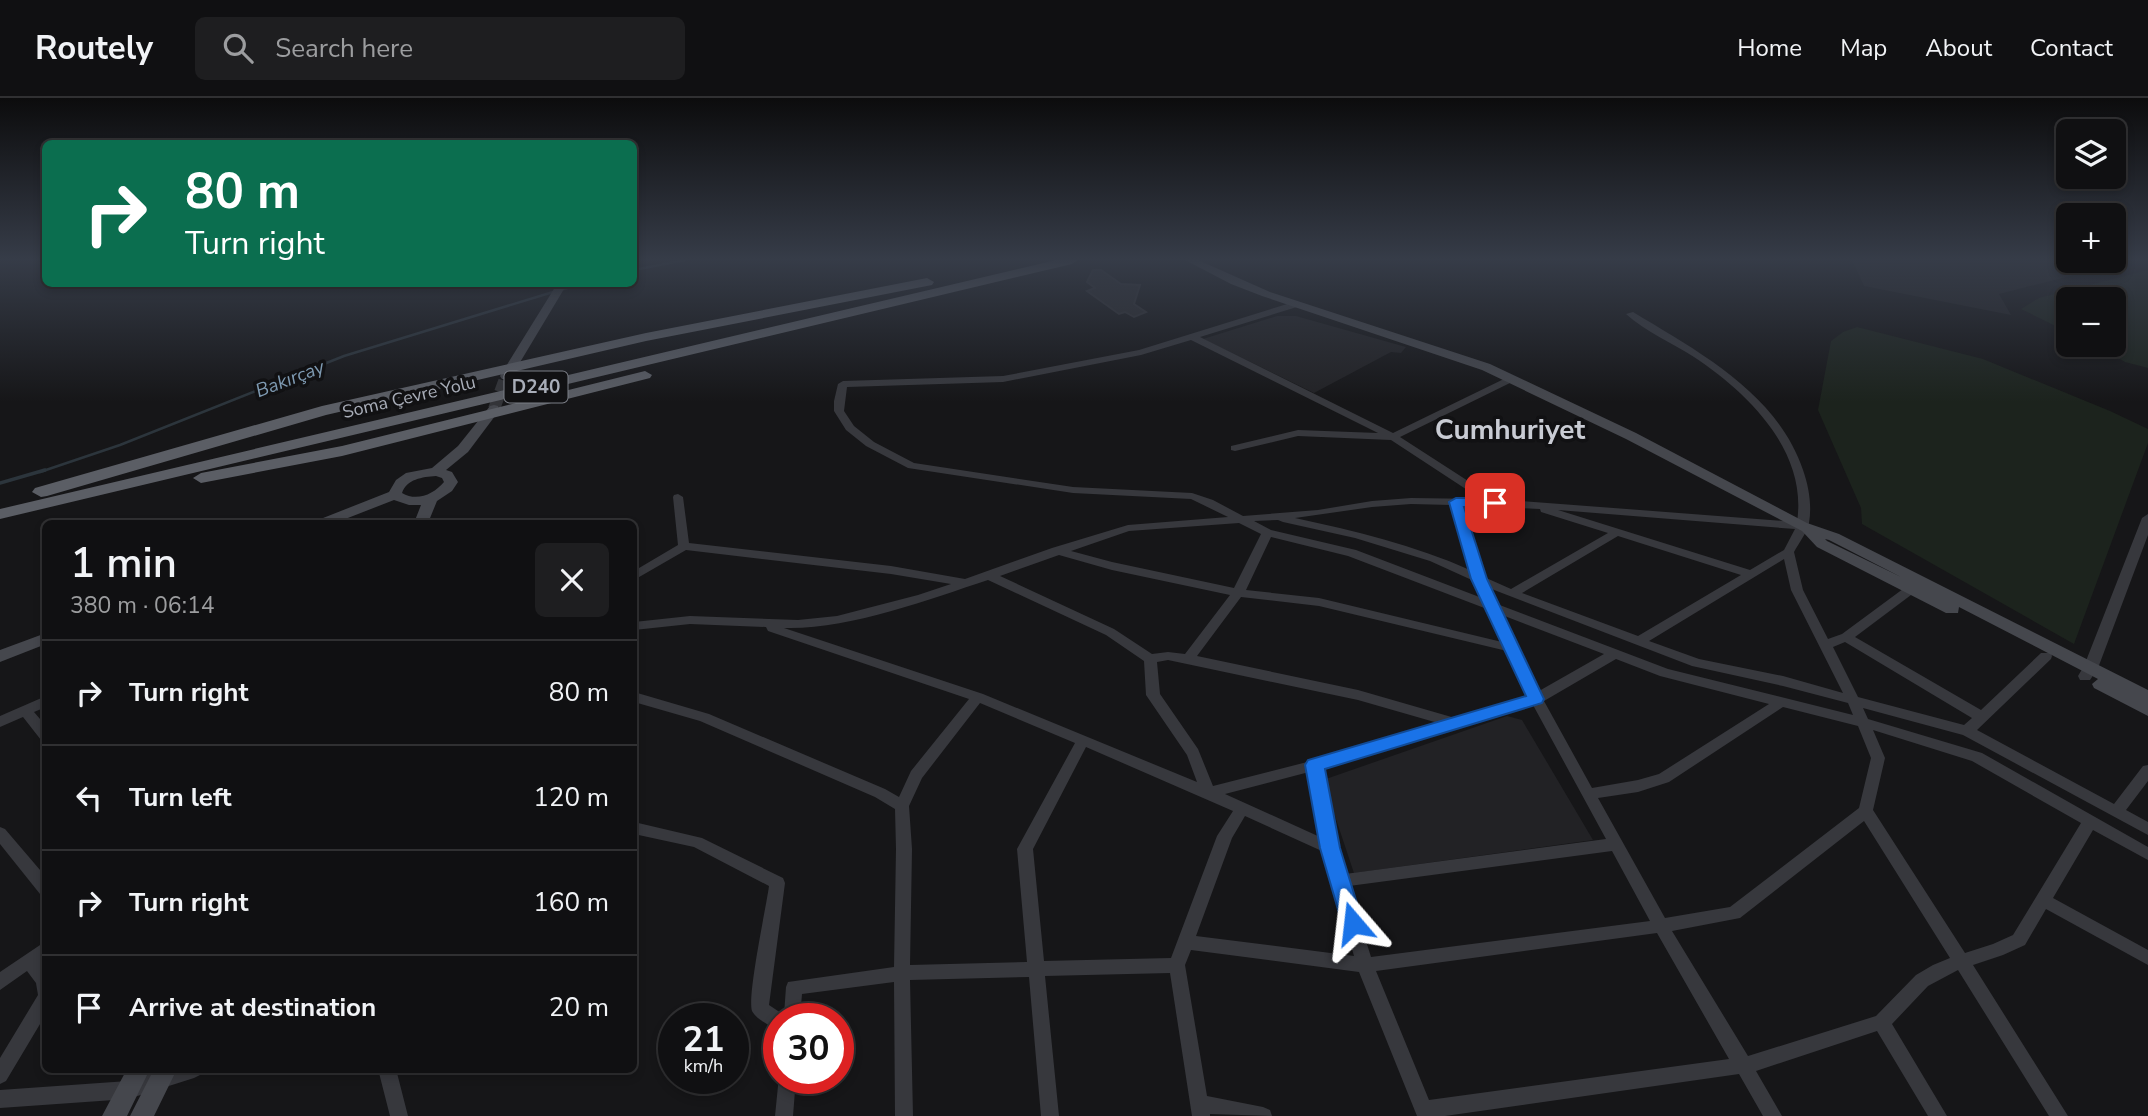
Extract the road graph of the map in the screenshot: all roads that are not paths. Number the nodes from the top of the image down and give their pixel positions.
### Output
1 (548, 308) edge
2 (801, 308) edge
3 (847, 308) edge
4 (894, 308) edge
5 (1286, 308) edge
6 (1308, 308) edge
7 (1630, 314) dead end
8 (1193, 337) junction
9 (509, 373) junction
10 (1511, 379) junction
11 (492, 412) junction
12 (1393, 437) junction
13 (1235, 448) dead end
14 (436, 471) junction
15 (395, 495) junction
16 (678, 497) dead end
17 (431, 498) junction
18 (1456, 502) junction
19 (1495, 503) junction
20 (1532, 505) junction
21 (2, 508) edge
22 (1269, 516) junction
23 (1239, 518) junction
24 (2148, 518) edge
25 (331, 520) edge
26 (422, 520) edge
27 (1802, 526) junction
28 (1267, 533) junction
29 (1616, 533) junction
30 (684, 546) junction
31 (1055, 551) junction
32 (1788, 552) junction
33 (1748, 573) junction
34 (637, 574) edge
35 (988, 575) junction
36 (1479, 579) junction
37 (966, 583) junction
38 (1911, 589) junction
39 (1238, 593) junction
40 (1512, 594) junction
41 (1490, 606) junction
42 (759, 623) junction
43 (637, 626) edge
44 (1846, 637) junction
45 (42, 640) edge
46 (1639, 641) junction
47 (1825, 645) junction
48 (1511, 648) junction
49 (1615, 654) junction
50 (0, 656) edge
51 (2046, 656) junction
52 (1150, 659) junction
53 (1188, 659) junction
54 (2088, 672) junction
55 (2148, 697) edge
56 (637, 698) edge
57 (978, 698) junction
58 (1536, 699) junction
59 (1853, 699) junction
60 (1781, 702) junction
61 (42, 703) edge
62 (2148, 710) edge
63 (24, 711) junction
64 (1982, 717) junction
65 (0, 722) edge
66 (1862, 722) junction
67 (1455, 723) junction
68 (42, 731) edge
69 (1967, 731) junction
70 (1083, 740) junction
71 (1315, 765) junction
72 (2148, 770) edge
73 (1209, 793) junction
74 (1588, 794) junction
75 (901, 806) junction
76 (1242, 809) junction
77 (1866, 811) junction
78 (2117, 811) junction
79 (2090, 821) junction
80 (2148, 828) edge
81 (637, 829) edge
82 (0, 833) edge
83 (1616, 844) junction
84 (1330, 848) junction
85 (2148, 854) edge
86 (1340, 881) junction
87 (42, 883) edge
88 (2043, 901) junction
89 (1661, 926) junction
90 (1185, 942) junction
91 (42, 951) edge
92 (2148, 958) edge
93 (29, 961) junction
94 (1962, 962) junction
95 (1177, 965) junction
96 (1366, 965) junction
97 (1037, 969) junction
98 (902, 973) junction
99 (42, 977) edge
100 (0, 982) edge
101 (42, 1002) edge
102 (793, 1003) edge
103 (763, 1011) edge
104 (1881, 1022) junction
105 (1742, 1066) junction
106 (137, 1073) edge
107 (388, 1073) edge
108 (163, 1074) edge
109 (0, 1075) edge
110 (128, 1090) junction
111 (786, 1094) edge
112 (0, 1099) edge
113 (1199, 1110) edge
114 (1425, 1113) edge
115 (114, 1116) edge
116 (142, 1116) edge
117 (400, 1116) edge
118 (784, 1116) edge
119 (904, 1116) edge
120 (1050, 1116) edge
121 (1263, 1116) edge
122 (1773, 1116) edge
123 (1938, 1116) edge
124 (2059, 1116) edge

1 - 9 main road
2 - 9 highway
3 - 21 highway, Soma Çevre Yolu / D240
4 - 11 highway
5 - 8 street
6 - 10 main road
7 - 27 street
8 - 12 street
8 - 23 street
9 - 21 highway
10 - 12 street
10 - 27 main road
11 - 14 main road
11 - 21 highway
12 - 13 street
12 - 19 street
14 - 15 main road
14 - 17 main road
15 - 17 main road
15 - 25 main road
16 - 30 street
17 - 26 main road
18 - 19 street
18 - 22 street
18 - 36 street
19 - 20 street
20 - 27 street
20 - 29 street
22 - 23 street
22 - 36 street
23 - 28 street
23 - 31 street
24 - 54 street
27 - 32 street
27 - 38 main road
27 - 54 main road
28 - 39 street
28 - 41 street
29 - 33 street
29 - 40 street
30 - 34 street
30 - 37 street
31 - 35 street
31 - 39 street
32 - 33 street
32 - 47 street
33 - 46 street
35 - 37 street
35 - 52 street
36 - 40 street
36 - 41 street
37 - 42 street
38 - 44 street
38 - 51 main road
39 - 48 street
39 - 53 street
40 - 46 street
41 - 48 street
41 - 49 street
42 - 43 street
42 - 57 street
44 - 47 street
44 - 64 street
45 - 50 main road
46 - 59 street
47 - 59 street
48 - 58 street
49 - 58 street
49 - 60 street
51 - 54 main road
51 - 64 street
52 - 53 street
52 - 73 street
53 - 67 street
54 - 55 main road
54 - 62 main road
56 - 75 street
57 - 70 street
57 - 75 street
58 - 67 street
58 - 74 street
59 - 66 street
59 - 69 street
60 - 66 street
60 - 74 street
61 - 63 street
63 - 65 street
63 - 68 street
64 - 69 street
66 - 77 street
66 - 79 street
67 - 71 street
69 - 78 street
70 - 73 street
70 - 97 street
71 - 73 street
71 - 84 street
72 - 78 street
73 - 76 street
74 - 83 street
75 - 98 street
76 - 84 street
76 - 90 street
77 - 89 street
77 - 94 street
78 - 80 street
79 - 85 street
79 - 88 street
81 - 103 street
82 - 87 street
83 - 86 street
83 - 89 street
84 - 86 street
86 - 96 street
88 - 92 street
88 - 94 street
89 - 96 street
89 - 105 street
90 - 95 street
90 - 96 street
91 - 93 street
93 - 99 street
93 - 100 street
94 - 104 street
94 - 124 street
95 - 97 street
95 - 113 street
96 - 114 street
97 - 98 street
97 - 120 street
98 - 102 street
98 - 119 street
101 - 109 street
104 - 105 street
104 - 123 street
105 - 114 street
105 - 122 street
106 - 110 main road
107 - 117 street
108 - 110 street
108 - 116 main road
110 - 112 street
110 - 115 main road
111 - 118 street
113 - 121 street

